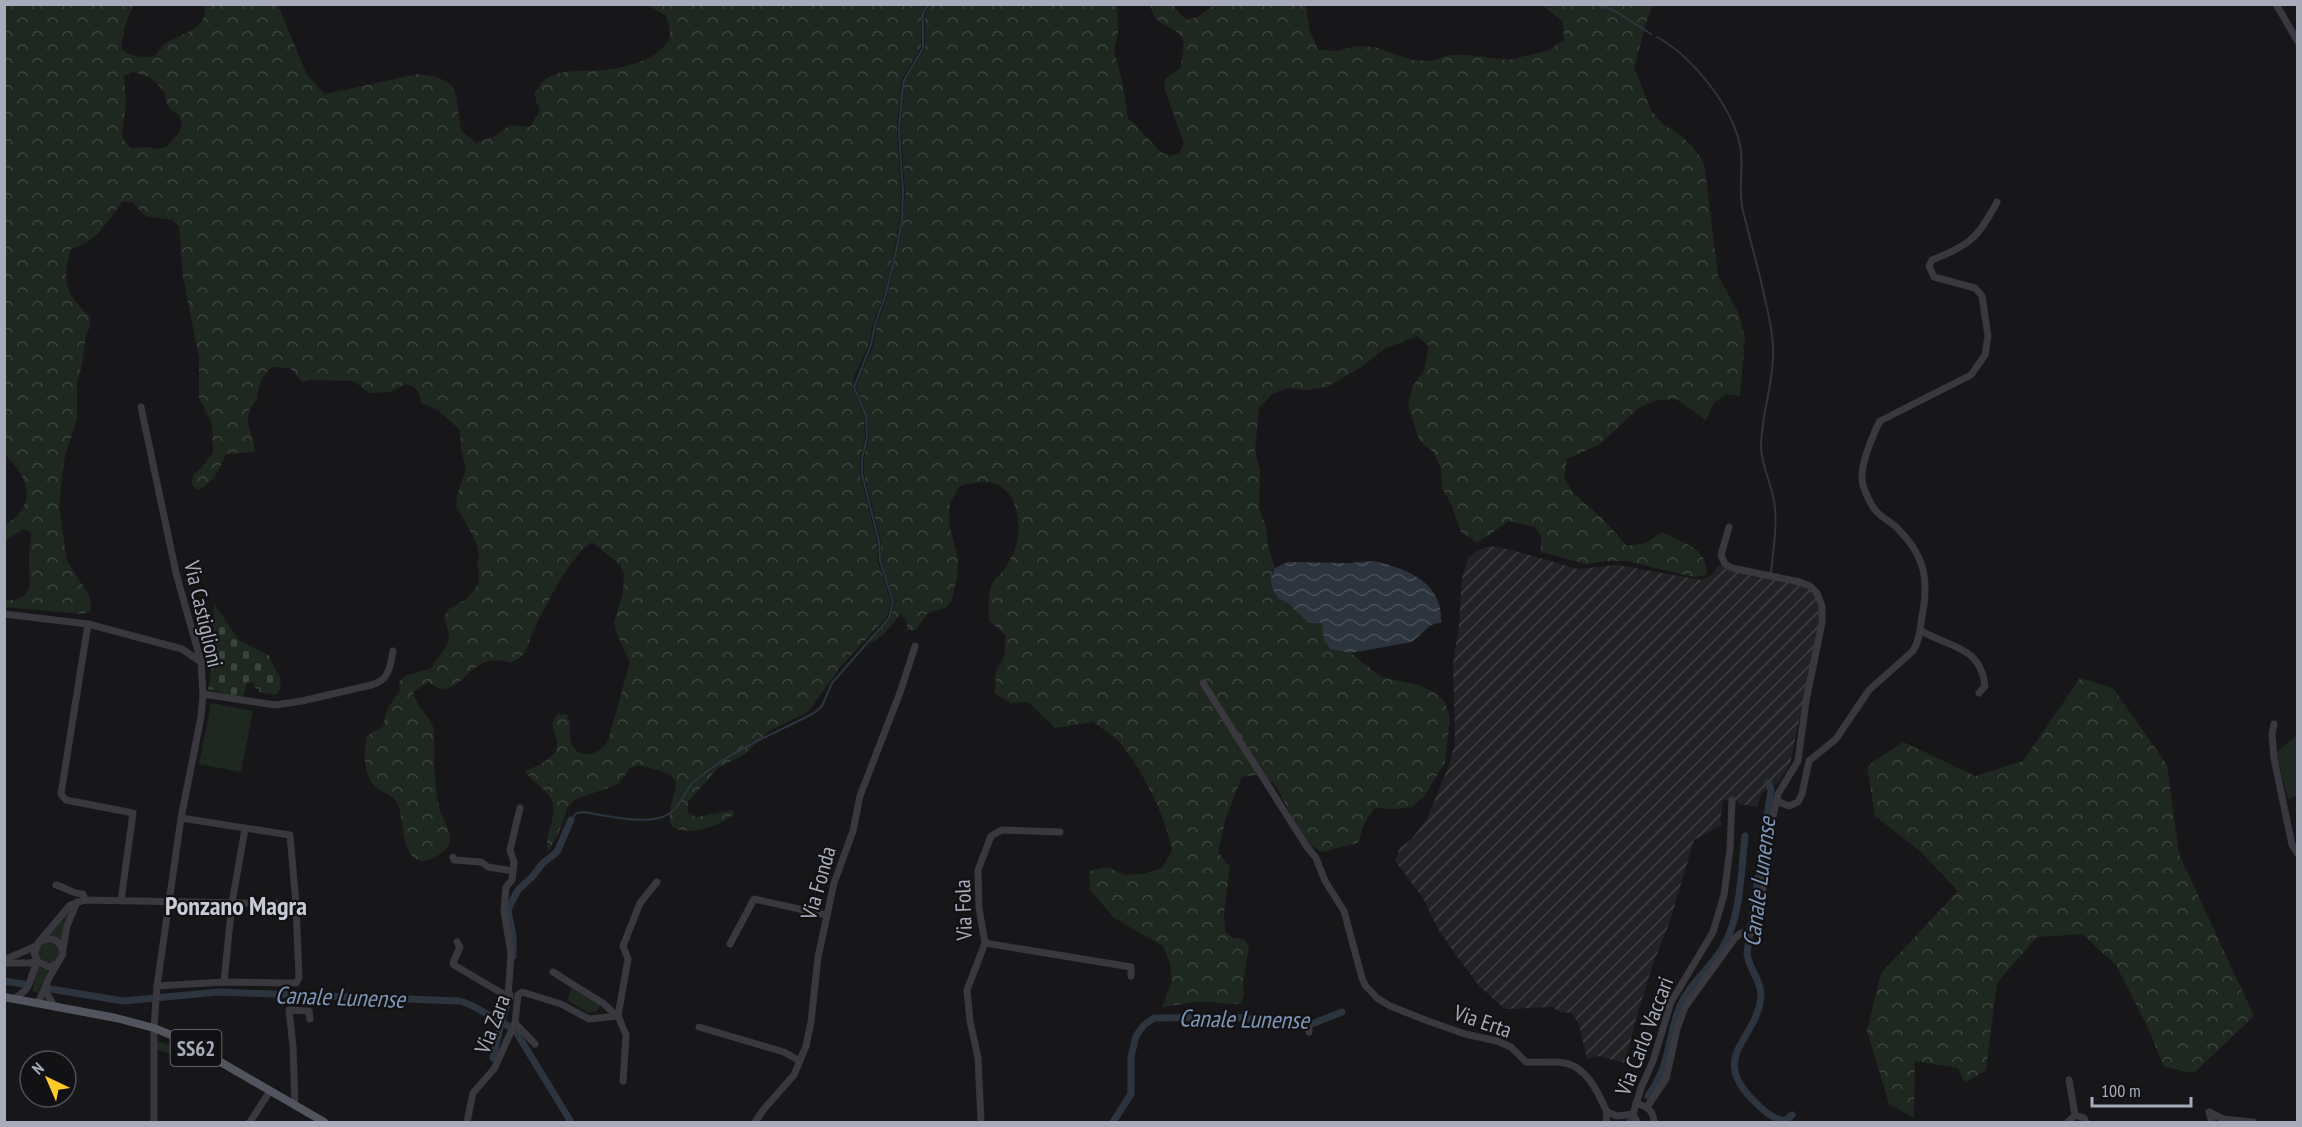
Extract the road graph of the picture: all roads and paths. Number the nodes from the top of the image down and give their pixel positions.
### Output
1 (2276, 4) edge
2 (2298, 42) edge
3 (1997, 202) dead end
4 (141, 407) dead end
5 (1729, 527) dead end
6 (4, 614) edge
7 (88, 624) junction
8 (1920, 630) junction
9 (915, 646) dead end
10 (393, 651) dead end
11 (201, 662) junction
12 (1203, 683) dead end
13 (1979, 693) dead end
14 (203, 694) junction
15 (2274, 724) dead end
16 (1732, 800) dead end
17 (1776, 801) junction
18 (520, 808) dead end
19 (181, 818) junction
20 (2298, 824) edge
21 (2289, 825) junction
22 (245, 828) junction
23 (1059, 832) dead end
24 (2298, 854) edge
25 (453, 857) dead end
26 (513, 871) junction
27 (657, 882) dead end
28 (56, 885) dead end
29 (68, 900) dead end
30 (122, 900) junction
31 (81, 901) junction
32 (168, 901) junction
33 (232, 903) junction
34 (296, 904) junction
35 (826, 915) junction
36 (458, 942) dead end
37 (985, 943) junction
38 (37, 944) junction
39 (730, 944) dead end
40 (63, 950) junction
41 (37, 961) junction
42 (4, 962) edge
43 (22, 963) junction
44 (57, 964) junction
45 (32, 971) junction
46 (553, 972) dead end
47 (1131, 976) dead end
48 (224, 982) junction
49 (47, 983) junction
50 (30, 985) junction
51 (157, 988) junction
52 (4, 997) edge
53 (15, 999) junction
54 (511, 999) junction
55 (35, 1002) junction
56 (55, 1007) junction
57 (617, 1015) junction
58 (310, 1019) dead end
59 (1308, 1021) dead end
60 (515, 1023) junction
61 (699, 1027) dead end
62 (154, 1028) junction
63 (1309, 1032) dead end
64 (535, 1044) dead end
65 (800, 1061) junction
66 (2069, 1080) dead end
67 (623, 1081) dead end
68 (270, 1091) junction
69 (1636, 1103) junction
70 (295, 1106) junction
71 (1647, 1107) junction
72 (1607, 1112) junction
73 (1634, 1114) junction
74 (2075, 1115) junction
75 (154, 1122) edge
76 (250, 1122) edge
77 (324, 1122) edge
78 (467, 1122) edge
79 (755, 1122) edge
80 (981, 1122) edge
81 (1606, 1122) edge
82 (1636, 1122) edge
83 (1654, 1122) edge
84 (2068, 1122) edge
85 (2086, 1122) edge
86 (2212, 1122) edge
87 (2253, 1122) edge

1 - 2 street
3 - 8 street
4 - 11 street, Via Castiglioni
5 - 17 street
6 - 7 street
7 - 11 street
7 - 30 street
8 - 13 street
8 - 17 street
9 - 35 street, Via Fonda
10 - 14 street
11 - 14 street, Via Castiglioni
12 - 72 street, Via Erta
14 - 19 street, Via Castiglioni
15 - 21 street
16 - 69 street, Via Carlo Vaccari
17 - 71 street
18 - 26 street
19 - 22 street
19 - 32 street, Via Castiglioni
20 - 21 street
21 - 24 street
22 - 33 street
22 - 34 street
23 - 37 street, Via Fola
25 - 26 street
26 - 54 street
27 - 57 street
28 - 31 street
29 - 31 street
30 - 31 street
30 - 32 street
31 - 38 street
31 - 40 street
32 - 33 street
32 - 51 street, Via Castiglioni
33 - 34 street
33 - 48 street
34 - 48 street
35 - 39 street
35 - 65 street, Via Fonda
36 - 54 street
37 - 47 street
37 - 80 street, Via Fola
38 - 40 street
38 - 41 street
38 - 42 street
40 - 44 street
41 - 43 street
41 - 44 street
41 - 45 street
42 - 43 street
43 - 45 street
44 - 49 street
45 - 50 street
46 - 57 street
48 - 51 street
49 - 55 street
49 - 56 street
50 - 53 street
50 - 55 street
51 - 62 street, Via Castiglioni
52 - 53 main road, SS62
53 - 55 main road, SS62
54 - 57 street, Via Zara
54 - 60 street, Via Zara
55 - 56 main road, SS62
56 - 62 main road, SS62
57 - 67 street
58 - 70 street
59 - 63 street
60 - 64 street
60 - 78 street, Via Zara
61 - 65 street
62 - 68 main road, SS62
62 - 75 street, Via Castiglioni
65 - 79 street, Via Fonda
66 - 74 street
68 - 70 main road, SS62
68 - 76 street
69 - 71 street
69 - 73 street, Via Carlo Vaccari
70 - 77 main road, SS62
71 - 83 street
72 - 73 street
72 - 81 street
73 - 82 street
74 - 84 street
74 - 85 street
86 - 87 street

